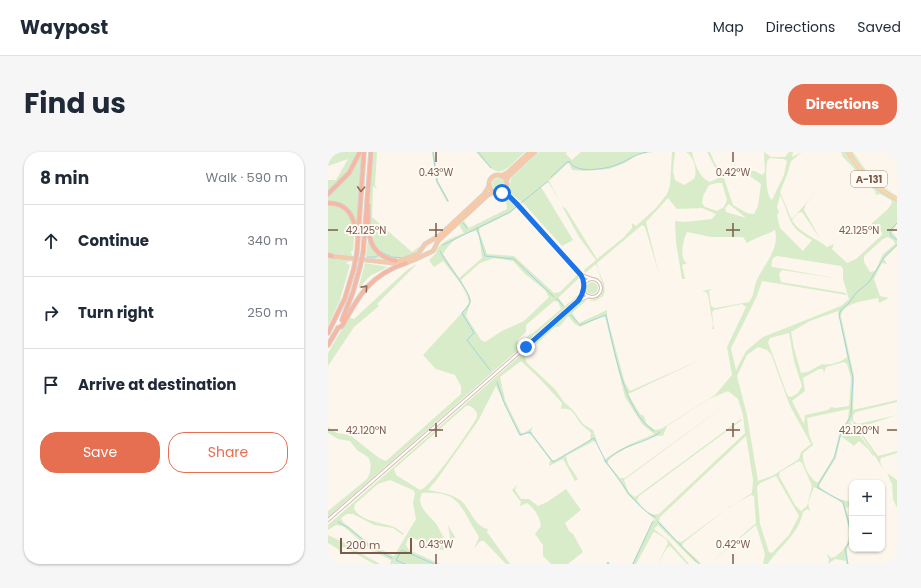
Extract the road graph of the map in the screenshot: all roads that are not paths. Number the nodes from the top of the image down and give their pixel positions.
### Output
1 (360, 152) edge
2 (364, 152) edge
3 (371, 152) edge
4 (530, 152) edge
5 (535, 152) edge
6 (848, 152) edge
7 (501, 176) junction
8 (506, 181) junction
9 (489, 186) junction
10 (506, 186) junction
11 (496, 193) junction
12 (328, 194) edge
13 (367, 194) junction
14 (508, 195) junction
15 (897, 199) edge
16 (328, 203) edge
17 (358, 240) junction
18 (430, 241) junction
19 (435, 245) junction
20 (422, 250) junction
21 (425, 254) junction
22 (329, 256) edge
23 (366, 260) junction
24 (396, 261) junction
25 (406, 263) junction
26 (581, 275) junction
27 (592, 279) junction
28 (584, 285) junction
29 (584, 290) junction
30 (589, 296) junction
31 (578, 301) junction
32 (338, 328) junction
33 (328, 333) edge
34 (328, 345) edge
35 (328, 520) edge

1 - 12 highway
2 -> 17 highway
3 - 13 highway
4 - 7 highway
5 - 8 highway
6 - 15 main road, A-131
7 - 8 highway
7 - 9 highway
8 - 10 highway
9 - 11 highway
9 - 18 highway
10 - 11 highway
10 - 14 street
11 - 14 street
11 - 19 highway
13 - 24 highway
13 - 32 highway, bridge
14 - 26 street
16 - 17 highway
17 - 33 highway, bridge
18 - 19 highway
18 - 20 highway
19 - 21 highway
20 - 21 highway
20 - 24 highway
21 - 25 highway
22 - 23 highway
23 - 24 highway
23 - 25 highway
32 -> 25 highway
26 - 27 street
26 - 28 street
27 - 28 street
27 - 30 street
28 - 29 street
29 - 30 street
29 - 31 street
30 - 31 street
31 - 35 street
32 - 34 highway

